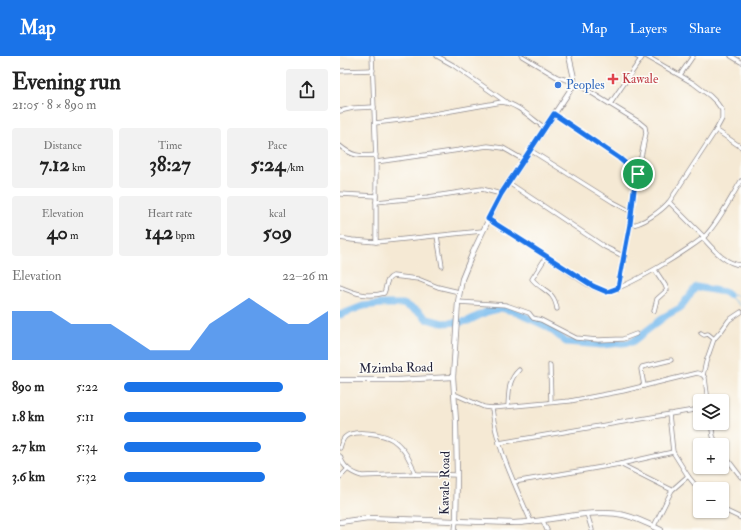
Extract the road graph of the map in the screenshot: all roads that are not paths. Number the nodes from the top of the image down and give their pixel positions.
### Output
1 (372, 56) edge
2 (437, 56) edge
3 (522, 56) edge
4 (569, 56) edge
5 (636, 56) edge
6 (693, 56) edge
7 (731, 56) edge
8 (643, 57) edge
9 (741, 62) edge
10 (373, 70) junction
11 (340, 71) edge
12 (680, 75) junction
13 (574, 82) junction
14 (507, 103) junction
15 (610, 104) junction
16 (374, 107) junction
17 (340, 110) edge
18 (554, 114) junction
19 (375, 123) junction
20 (545, 128) junction
21 (716, 130) junction
22 (340, 146) edge
23 (741, 147) edge
24 (530, 150) junction
25 (376, 155) junction
26 (524, 160) junction
27 (376, 162) junction
28 (638, 174) junction
29 (741, 181) edge
30 (509, 183) junction
31 (340, 194) edge
32 (501, 194) junction
33 (376, 196) junction
34 (376, 202) junction
35 (669, 202) junction
36 (632, 212) junction
37 (488, 219) junction
38 (630, 224) junction
39 (482, 231) junction
40 (436, 236) junction
41 (340, 238) edge
42 (703, 238) junction
43 (376, 242) junction
44 (623, 256) junction
45 (546, 257) junction
46 (741, 265) edge
47 (442, 266) dead end
48 (655, 270) junction
49 (340, 287) edge
50 (618, 288) junction
51 (459, 292) junction
52 (458, 302) junction
53 (557, 309) dead end
54 (654, 311) dead end
55 (741, 312) edge
56 (636, 334) dead end
57 (701, 334) dead end
58 (714, 339) junction
59 (672, 360) dead end
60 (550, 365) dead end
61 (519, 370) dead end
62 (703, 375) junction
63 (453, 377) junction
64 (340, 380) edge
65 (644, 386) junction
66 (454, 394) junction
67 (707, 394) edge
68 (551, 402) junction
69 (508, 406) junction
70 (492, 408) junction
71 (693, 410) edge
72 (669, 414) junction
73 (341, 441) edge
74 (499, 443) junction
75 (340, 448) edge
76 (673, 452) junction
77 (340, 456) edge
78 (729, 461) edge
79 (620, 464) junction
80 (348, 469) junction
81 (415, 474) junction
82 (457, 475) junction
83 (688, 476) junction
84 (741, 476) edge
85 (340, 477) edge
86 (514, 482) junction
87 (693, 482) edge
88 (672, 490) junction
89 (729, 512) edge
90 (587, 514) junction
91 (741, 518) edge
92 (456, 521) junction
93 (543, 521) junction
94 (340, 522) edge
95 (532, 522) junction
96 (654, 526) junction
97 (455, 530) edge
98 (546, 530) edge
99 (592, 530) edge
100 (661, 530) edge

1 - 10 street
2 - 14 street
3 - 13 street
4 - 13 street
5 - 8 street
6 - 12 street
7 - 9 street
8 - 12 street
8 - 15 street
10 - 11 street
10 - 16 street
12 - 21 street
13 - 15 street
13 - 18 street, Kavale Road
14 - 19 street
14 - 20 street
15 - 28 street
16 - 17 street
16 - 19 street
18 - 20 street, Kavale Road
18 - 28 street
19 - 25 street
20 - 24 street, Kavale Road
21 - 23 street
21 - 35 street
22 - 25 street
24 - 26 street, Kavale Road
24 - 36 street
25 - 27 street
26 - 27 street
26 - 30 street, Kavale Road
27 - 33 street
28 - 36 street
29 - 42 street
30 - 32 street, Kavale Road
30 - 44 street
31 - 33 street
32 - 34 street
32 - 37 street, Kavale Road
33 - 34 street
34 - 43 street
35 - 38 street
35 - 42 street
36 - 38 street
37 - 39 street, Kavale Road
37 - 45 street
38 - 44 street
39 - 40 street
39 - 51 street, Kavale Road
40 - 43 street
40 - 47 street
41 - 43 street
42 - 46 street
42 - 48 street
44 - 50 street
45 - 50 street
45 - 53 street
48 - 50 street
48 - 54 street
49 - 51 street
51 - 52 street, Kavale Road
52 - 56 street
52 - 63 street, Kavale Road
55 - 58 street
57 - 58 street
58 - 62 street
59 - 65 street
60 - 68 street
61 - 69 street
62 - 65 street
62 - 67 street
63 - 64 street, Mzimba Road
63 - 66 street, Kavale Road
65 - 68 street
66 - 70 street
66 - 82 street, Kavale Road
68 - 69 street
69 - 70 street
70 - 74 street
71 - 72 street
72 - 74 street
72 - 76 street
73 - 75 street
73 - 81 street
74 - 86 street
76 - 79 street
76 - 83 street
77 - 80 street
78 - 84 street
79 - 86 street
79 - 88 street
80 - 81 street
80 - 85 street
81 - 82 street
82 - 92 street, Kavale Road
83 - 87 street
83 - 88 street
86 - 95 street
88 - 96 street
89 - 91 street
90 - 93 street
90 - 96 street
90 - 99 street
92 - 94 street, Kavale Road
92 - 95 street
92 - 97 street
93 - 95 street
93 - 98 street
96 - 100 street

